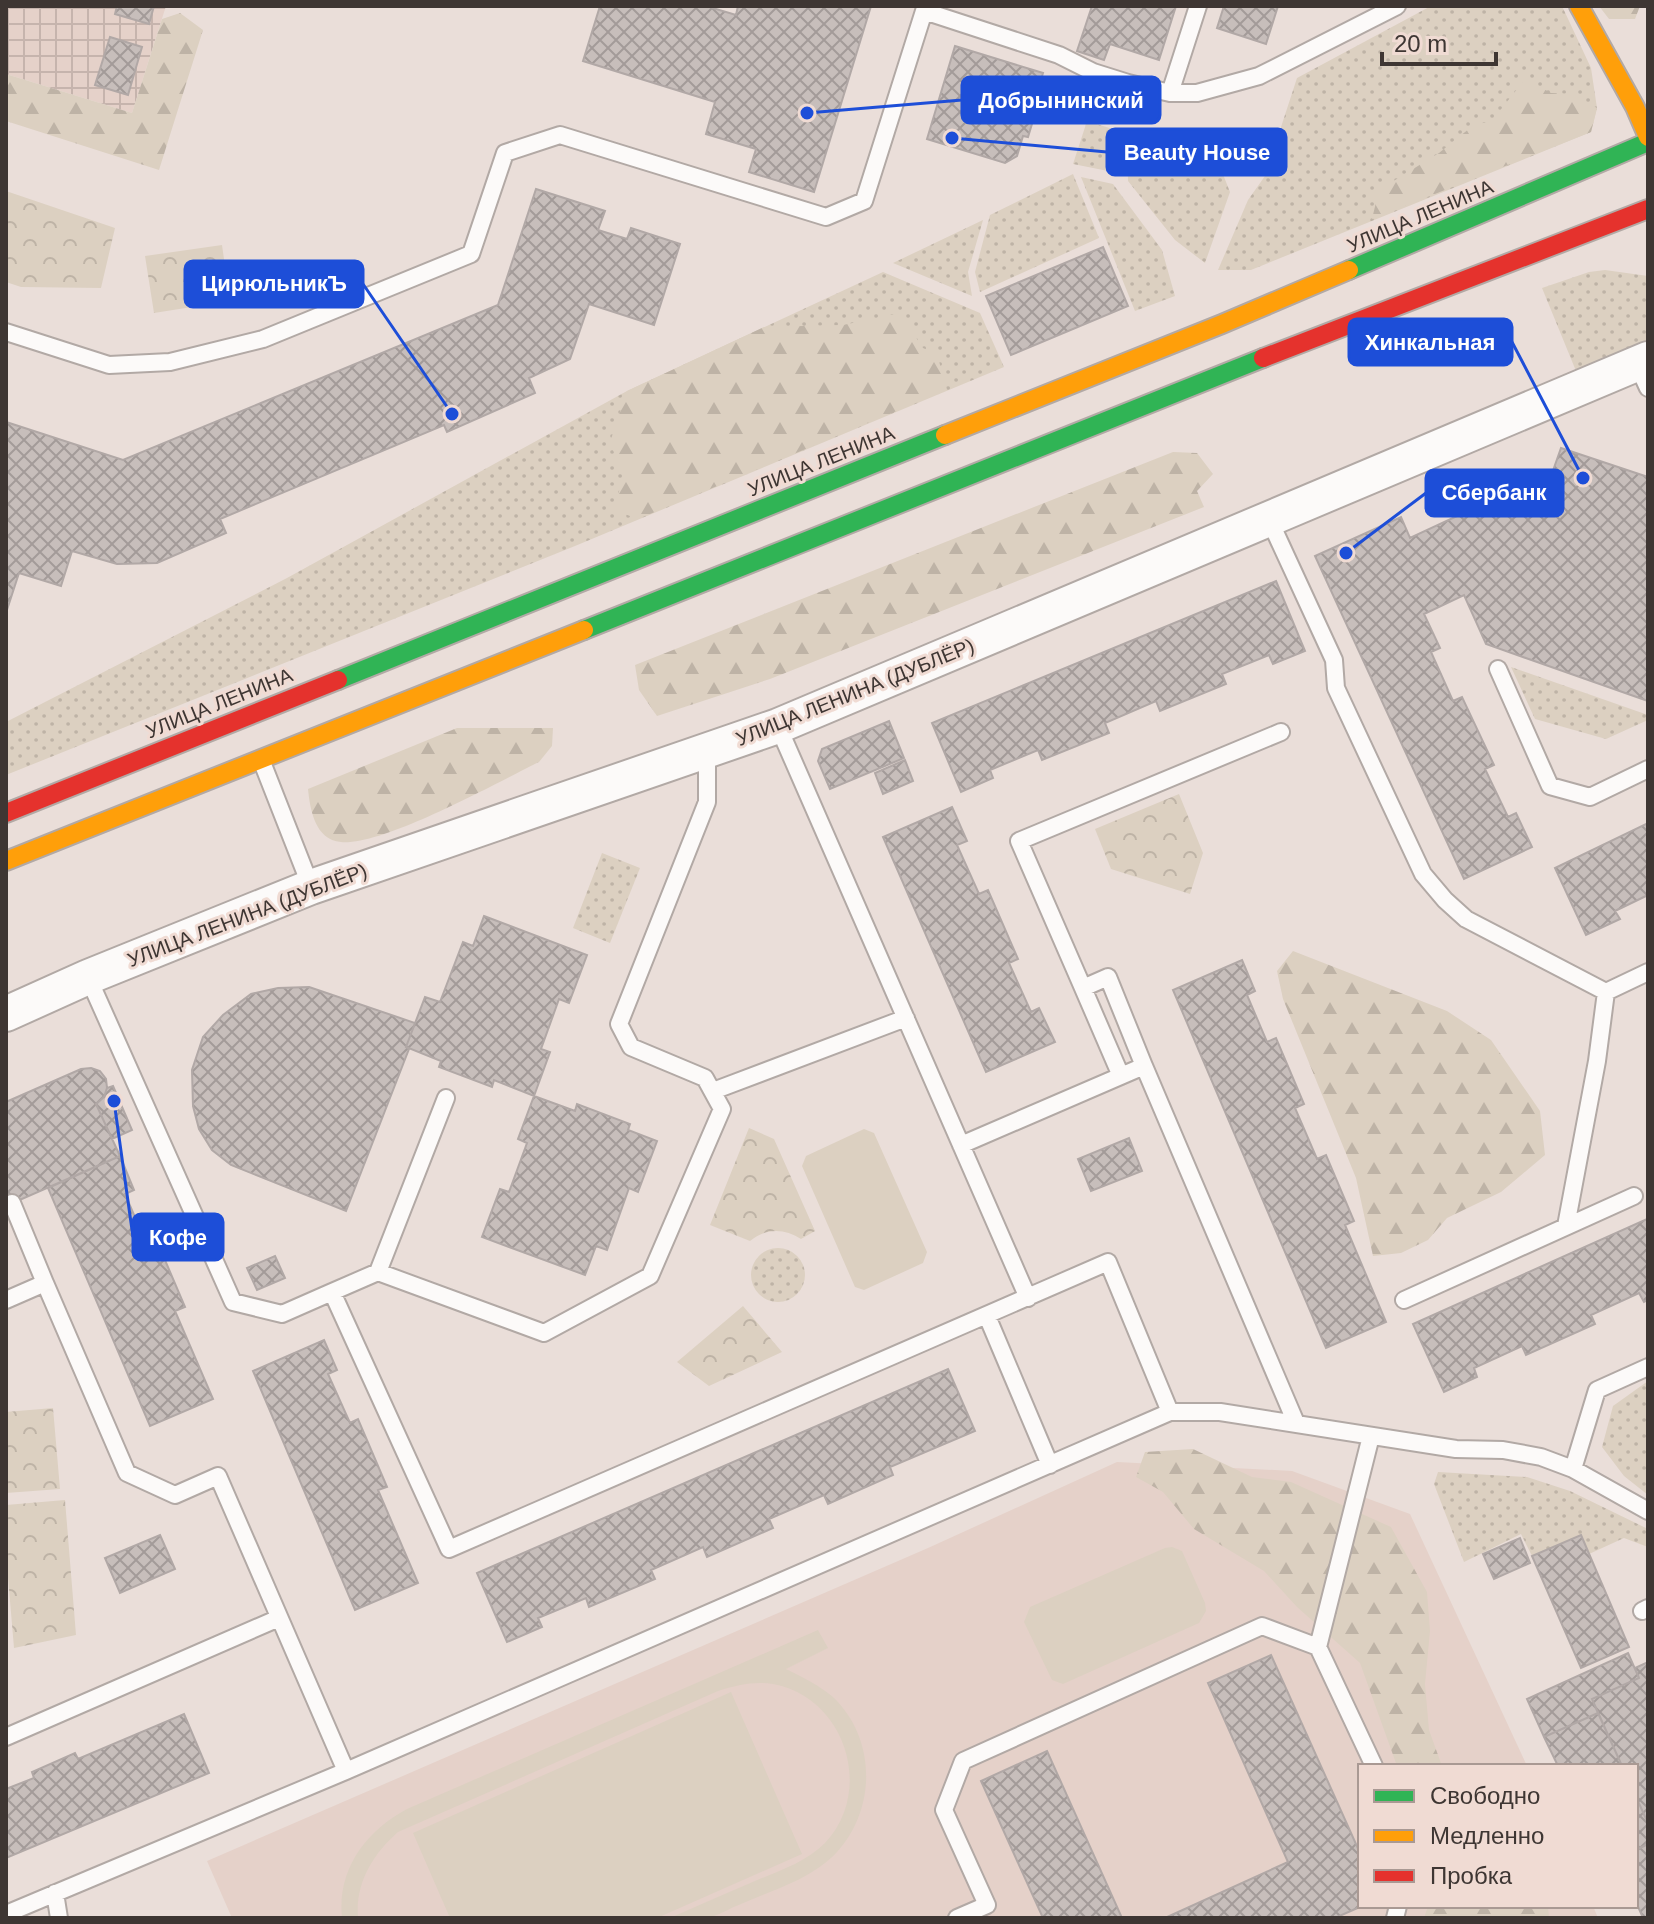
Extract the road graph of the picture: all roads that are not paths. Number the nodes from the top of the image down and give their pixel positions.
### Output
1 (1198, 6) edge
2 (1397, 6) edge
3 (1579, 6) edge
4 (921, 9) edge
5 (1170, 93) junction
6 (1648, 140) edge
7 (1648, 209) edge
8 (6, 332) edge
9 (1644, 370) edge
10 (1269, 519) junction
11 (1498, 669) dead end
12 (778, 726) junction
13 (1281, 732) dead end
14 (707, 749) junction
15 (260, 758) junction
16 (1648, 769) edge
17 (6, 813) edge
18 (6, 861) edge
19 (311, 887) junction
20 (1648, 972) edge
21 (88, 977) junction
22 (1083, 988) junction
23 (1606, 992) junction
24 (6, 1014) edge
25 (906, 1018) junction
26 (1144, 1066) junction
27 (1121, 1076) junction
28 (713, 1091) junction
29 (446, 1098) dead end
30 (961, 1145) junction
31 (1634, 1196) dead end
32 (12, 1203) dead end
33 (1566, 1226) junction
34 (378, 1272) junction
35 (45, 1283) junction
36 (332, 1292) junction
37 (1028, 1298) junction
38 (6, 1300) edge
39 (1404, 1300) dead end
40 (987, 1316) junction
41 (1648, 1367) edge
42 (1170, 1412) junction
43 (1296, 1423) junction
44 (1371, 1436) junction
45 (1050, 1465) junction
46 (1573, 1469) junction
47 (1648, 1511) edge
48 (279, 1618) junction
49 (1318, 1647) junction
50 (6, 1737) edge
51 (1373, 1764) edge
52 (346, 1771) junction
53 (55, 1893) junction
54 (6, 1914) edge
55 (59, 1918) edge
56 (957, 1918) edge

1 - 5 lane
2 - 5 lane
3 - 6 main road
4 - 5 lane
4 - 8 lane
6 - 17 main road, УЛИЦА ЛЕНИНА
7 - 15 main road
9 - 10 street, УЛИЦА ЛЕНИНА (ДУБЛЁР)
10 - 12 street, УЛИЦА ЛЕНИНА (ДУБЛЁР)
10 - 23 lane
11 - 16 lane
12 - 14 street, УЛИЦА ЛЕНИНА (ДУБЛЁР)
12 - 25 lane
13 - 22 lane
14 - 19 street, УЛИЦА ЛЕНИНА (ДУБЛЁР)
14 - 28 lane
15 - 18 main road
15 - 19 lane
19 - 21 street, УЛИЦА ЛЕНИНА (ДУБЛЁР)
20 - 23 lane
21 - 24 street, УЛИЦА ЛЕНИНА (ДУБЛЁР)
21 - 36 lane
22 - 26 lane
22 - 27 lane
23 - 33 lane
25 - 28 lane
25 - 30 lane
26 - 27 lane
26 - 43 lane
27 - 30 lane
28 - 34 lane
29 - 34 lane
30 - 37 lane
31 - 33 lane
32 - 35 lane
33 - 39 lane
34 - 36 lane
35 - 38 lane
35 - 48 lane
36 - 40 lane
37 - 40 lane
37 - 42 lane
40 - 45 lane
41 - 46 lane
42 - 43 lane
42 - 45 lane
43 - 44 lane
44 - 46 lane
44 - 49 lane
45 - 52 lane
46 - 47 lane
48 - 50 lane
48 - 52 lane
49 - 51 lane
49 - 56 lane
52 - 53 lane
53 - 54 lane
53 - 55 lane

